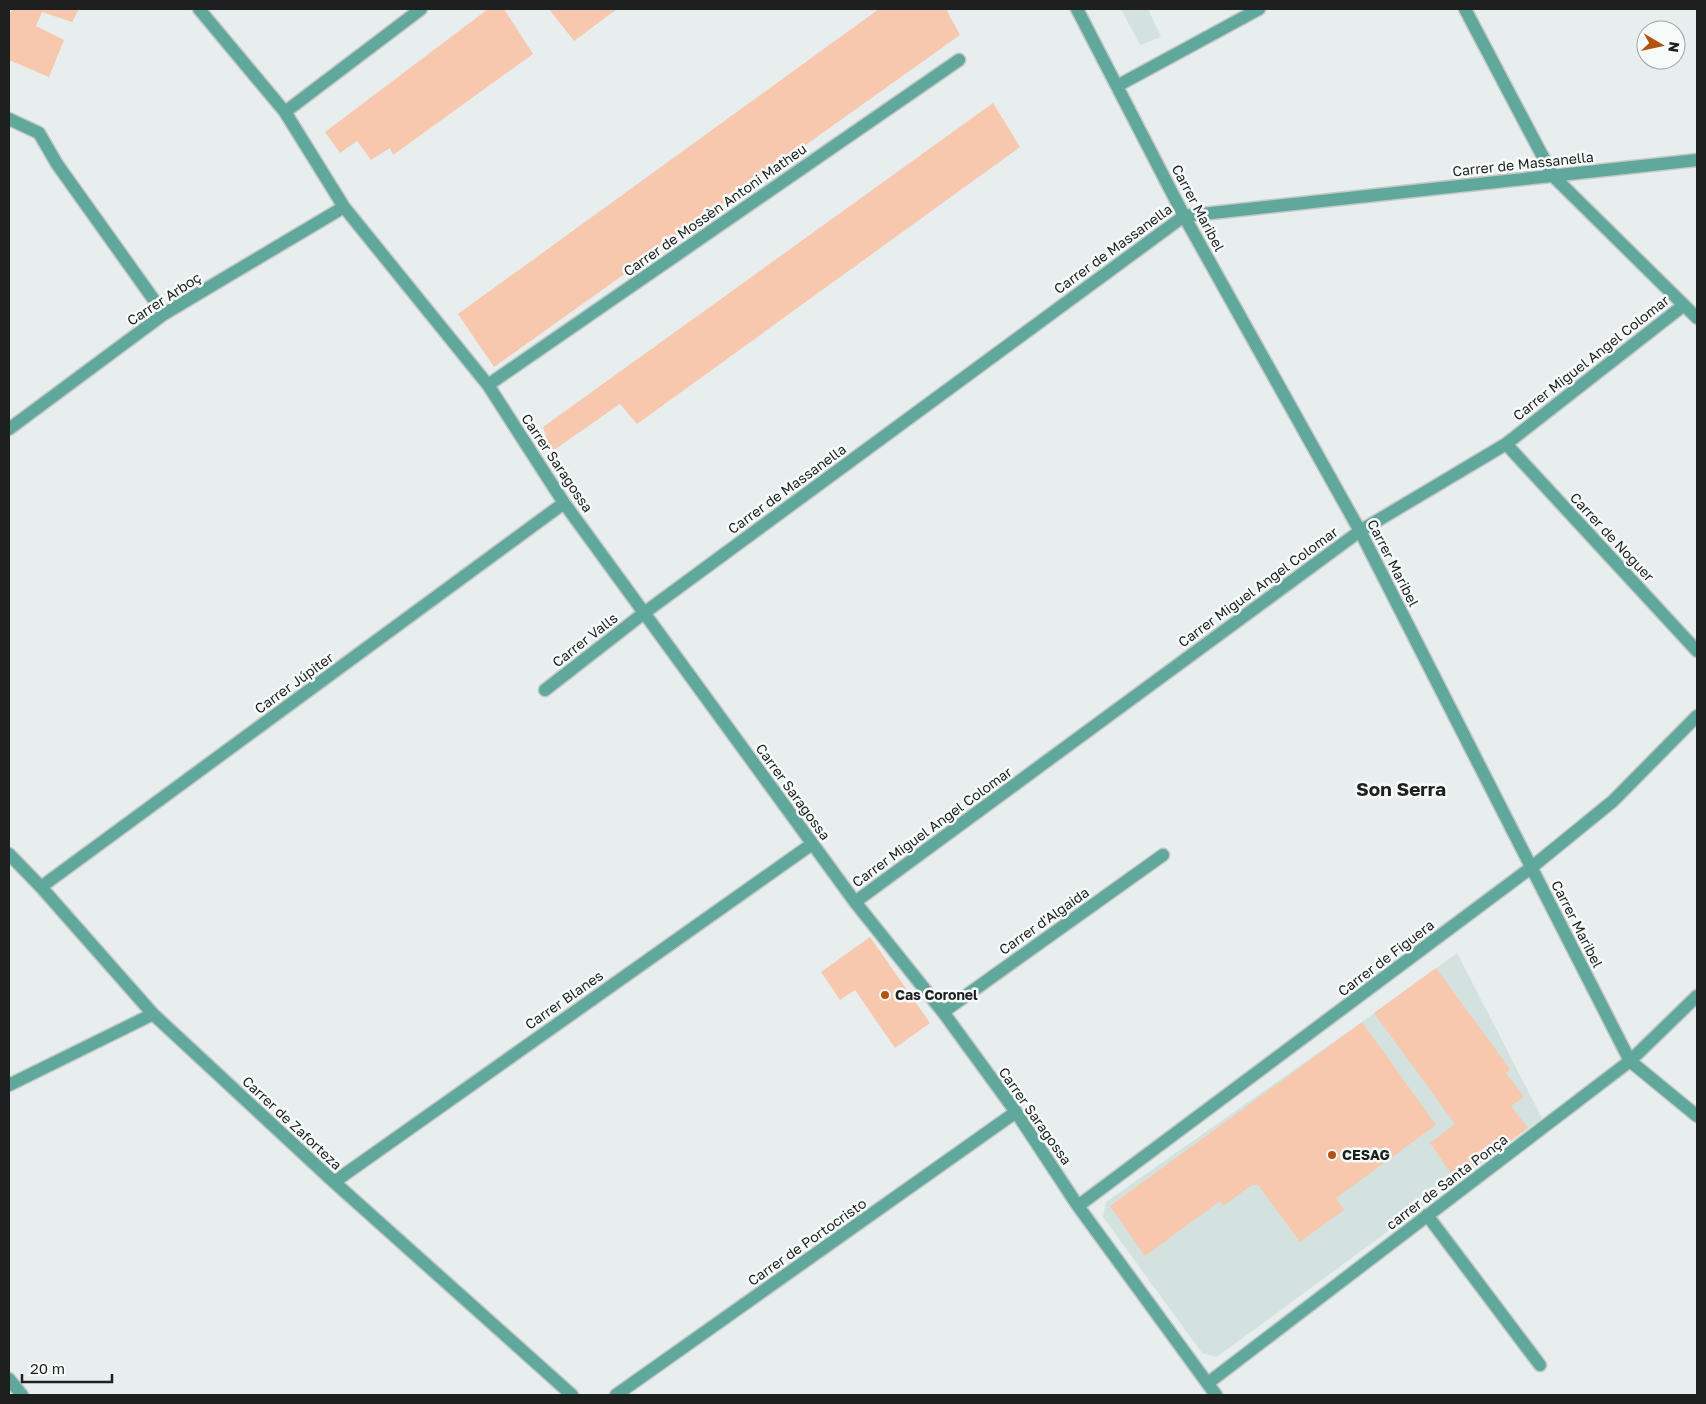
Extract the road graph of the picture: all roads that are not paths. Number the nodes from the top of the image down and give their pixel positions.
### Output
1 (198, 9) edge
2 (421, 9) edge
3 (1077, 9) edge
4 (1259, 9) edge
5 (1465, 9) edge
6 (959, 60) dead end
7 (1117, 86) junction
8 (285, 112) junction
9 (9, 119) edge
10 (1697, 160) edge
11 (1553, 176) junction
12 (344, 207) junction
13 (1184, 216) junction
14 (1684, 305) junction
15 (164, 314) junction
16 (1697, 318) edge
17 (488, 386) junction
18 (9, 429) edge
19 (1506, 444) junction
20 (564, 503) junction
21 (1360, 531) junction
22 (644, 613) junction
23 (1697, 651) edge
24 (544, 690) dead end
25 (1697, 716) edge
26 (812, 844) junction
27 (9, 854) edge
28 (1163, 856) dead end
29 (1532, 867) junction
30 (41, 887) junction
31 (855, 902) junction
32 (1697, 996) edge
33 (943, 1012) junction
34 (153, 1014) junction
35 (1630, 1061) junction
36 (9, 1085) edge
37 (1016, 1112) junction
38 (1697, 1116) edge
39 (334, 1182) junction
40 (1078, 1206) junction
41 (1427, 1216) junction
42 (1540, 1365) dead end
43 (9, 1380) edge
44 (1208, 1383) junction
45 (22, 1395) edge
46 (572, 1395) edge
47 (616, 1395) edge
48 (1216, 1395) edge

1 - 8 street
2 - 8 street
3 - 7 street, Carrer Maribel
4 - 7 street
5 - 11 street
6 - 17 street, Carrer de Mossèn Antoni Matheu
7 - 13 street, Carrer Maribel
8 - 12 street
9 - 15 street
10 - 11 street, Carrer de Massanella
11 - 13 street, Carrer de Massanella
11 - 14 street
12 - 15 street, Carrer Arboç
12 - 17 street, Carrer Saragossa
13 - 21 street, Carrer Maribel
13 - 22 street, Carrer de Massanella
14 - 16 street
14 - 19 street, Carrer Miguel Angel Colomar
15 - 18 street, Carrer Arboç
17 - 20 street, Carrer Saragossa
19 - 21 street, Carrer Miguel Angel Colomar
19 - 23 street, Carrer de Noguer
20 - 22 street, Carrer Saragossa
20 - 30 street, Carrer Júpiter
21 - 29 street, Carrer Maribel
21 - 31 street, Carrer Miguel Angel Colomar
22 - 24 street, Carrer Valls
22 - 26 street, Carrer Saragossa
25 - 29 street, Carrer de Figuera
26 - 31 street, Carrer Saragossa
26 - 39 street, Carrer Blanes
27 - 30 street, Carrer de Zaforteza
28 - 33 street, Carrer d'Algaida
29 - 35 street, Carrer Maribel
29 - 40 street, Carrer de Figuera
30 - 34 street, Carrer de Zaforteza
31 - 33 street, Carrer Saragossa
32 - 35 street, carrer de Santa Ponça
33 - 37 street, Carrer Saragossa
34 - 36 street
34 - 39 street, Carrer de Zaforteza
35 - 38 street, Carrer Maribel
35 - 41 street, carrer de Santa Ponça
37 - 40 street, Carrer Saragossa
37 - 47 street, Carrer de Portocristo
39 - 46 street, Carrer de Zaforteza
40 - 44 street, Carrer Saragossa
41 - 42 street
41 - 44 street, carrer de Santa Ponça
43 - 45 street
44 - 48 street, Carrer Saragossa

